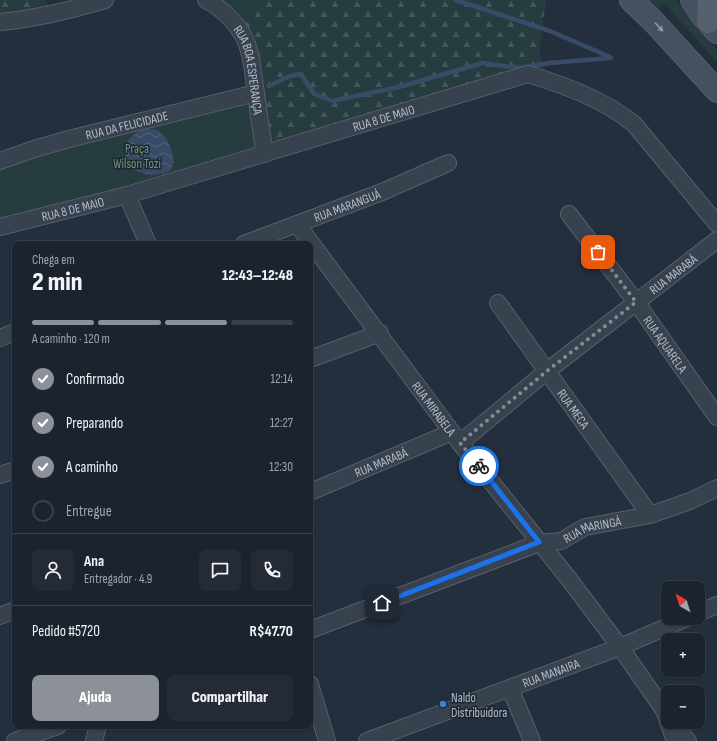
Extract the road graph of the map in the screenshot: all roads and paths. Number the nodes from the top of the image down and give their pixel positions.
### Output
1 (105, 0) edge
2 (206, 0) edge
3 (631, 0) edge
4 (692, 0) edge
5 (709, 0) edge
6 (0, 22) edge
7 (713, 27) edge
8 (717, 91) edge
9 (256, 93) junction
10 (265, 154) junction
11 (0, 161) edge
12 (448, 163) dead end
13 (127, 195) junction
14 (569, 214) dead end
15 (297, 224) junction
16 (717, 224) edge
17 (0, 227) edge
18 (717, 240) edge
19 (147, 241) edge
20 (252, 241) edge
21 (310, 241) edge
22 (313, 245) edge
23 (636, 302) junction
24 (498, 303) dead end
25 (12, 333) edge
26 (380, 333) junction
27 (0, 338) edge
28 (313, 358) edge
29 (547, 371) junction
30 (717, 417) edge
31 (456, 438) junction
32 (12, 471) edge
33 (0, 476) edge
34 (717, 488) edge
35 (313, 491) edge
36 (650, 515) junction
37 (539, 542) junction
38 (717, 605) edge
39 (705, 610) edge
40 (12, 611) edge
41 (0, 616) edge
42 (671, 625) edge
43 (313, 629) edge
44 (620, 648) junction
45 (510, 688) junction
46 (313, 694) edge
47 (661, 706) edge
48 (49, 729) edge
49 (97, 729) edge
50 (672, 729) edge
51 (678, 729) edge
52 (15, 741) edge
53 (94, 741) edge
54 (328, 741) edge
55 (367, 741) edge
56 (532, 741) edge
57 (675, 741) edge
58 (688, 741) edge

1 - 6 street
2 - 9 street, RUA BOA ESPERANÇA
3 -> 8 main road
4 - 7 main road
5 - 7 main road
9 - 10 street, RUA BOA ESPERANÇA
9 - 11 street, RUA DA FELICIDADE
10 - 13 street, RUA 8 DE MAIO
10 - 16 street, RUA 8 DE MAIO
12 - 15 street, RUA MARANGUÁ
13 - 17 street, RUA 8 DE MAIO
13 - 19 street
14 - 23 street, RUA AQUARELA
15 - 20 street, RUA MARANGUÁ
15 - 21 street, RUA MIRABELA
18 - 23 street, RUA MARABÁ
22 - 26 street, RUA MIRABELA
23 - 29 street, RUA MARABÁ
23 - 30 street, RUA AQUARELA
24 - 29 street, RUA MECA
25 - 27 street
26 - 28 street
26 - 31 street, RUA MIRABELA
29 - 31 street, RUA MARABÁ
29 - 36 street, RUA MECA
31 - 35 street, RUA MARABÁ
31 - 37 street, RUA MIRABELA
32 - 33 street
34 - 36 street, RUA MARINGÁ
36 - 37 street, RUA MARINGÁ
37 - 43 street, RUA MARINGÁ
37 - 44 street, RUA MIRABELA
38 - 39 street
40 - 41 street
42 - 44 street, RUA MANAIRA
44 - 45 street, RUA MANAIRA
44 - 47 street, RUA MIRABELA
45 - 55 street, RUA MANAIRA
45 - 56 street
46 - 54 street
48 - 52 street
49 - 53 street
50 - 57 street
51 - 58 street

